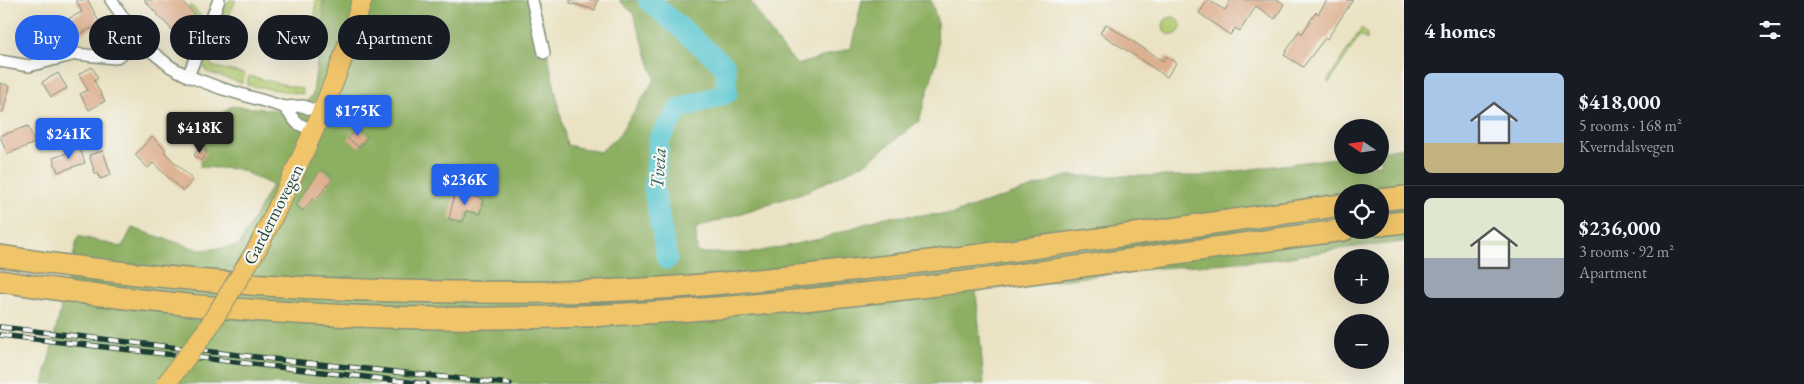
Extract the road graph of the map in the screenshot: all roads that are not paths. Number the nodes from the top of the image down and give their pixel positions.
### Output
1 (111, 0) edge
2 (219, 0) edge
3 (362, 0) edge
4 (532, 0) edge
5 (121, 15) edge
6 (544, 53) dead end
7 (89, 55) edge
8 (160, 58) edge
9 (0, 61) edge
10 (188, 76) junction
11 (284, 106) junction
12 (321, 113) junction
13 (313, 131) junction
14 (1404, 197) edge
15 (1389, 199) edge
16 (1334, 206) edge
17 (1404, 222) edge
18 (1389, 224) edge
19 (1334, 231) edge
20 (0, 256) edge
21 (0, 281) edge
22 (166, 384) edge

1 - 5 street
2 - 10 street
3 - 12 main road, Gardermovegen
4 - 6 street
7 - 9 street
8 - 10 street
10 - 11 street
11 - 12 street
11 - 13 street
12 - 13 main road, Gardermovegen
13 - 22 main road, Gardermovegen, bridge
14 - 15 highway
16 - 20 highway
17 - 18 highway
19 - 21 highway

